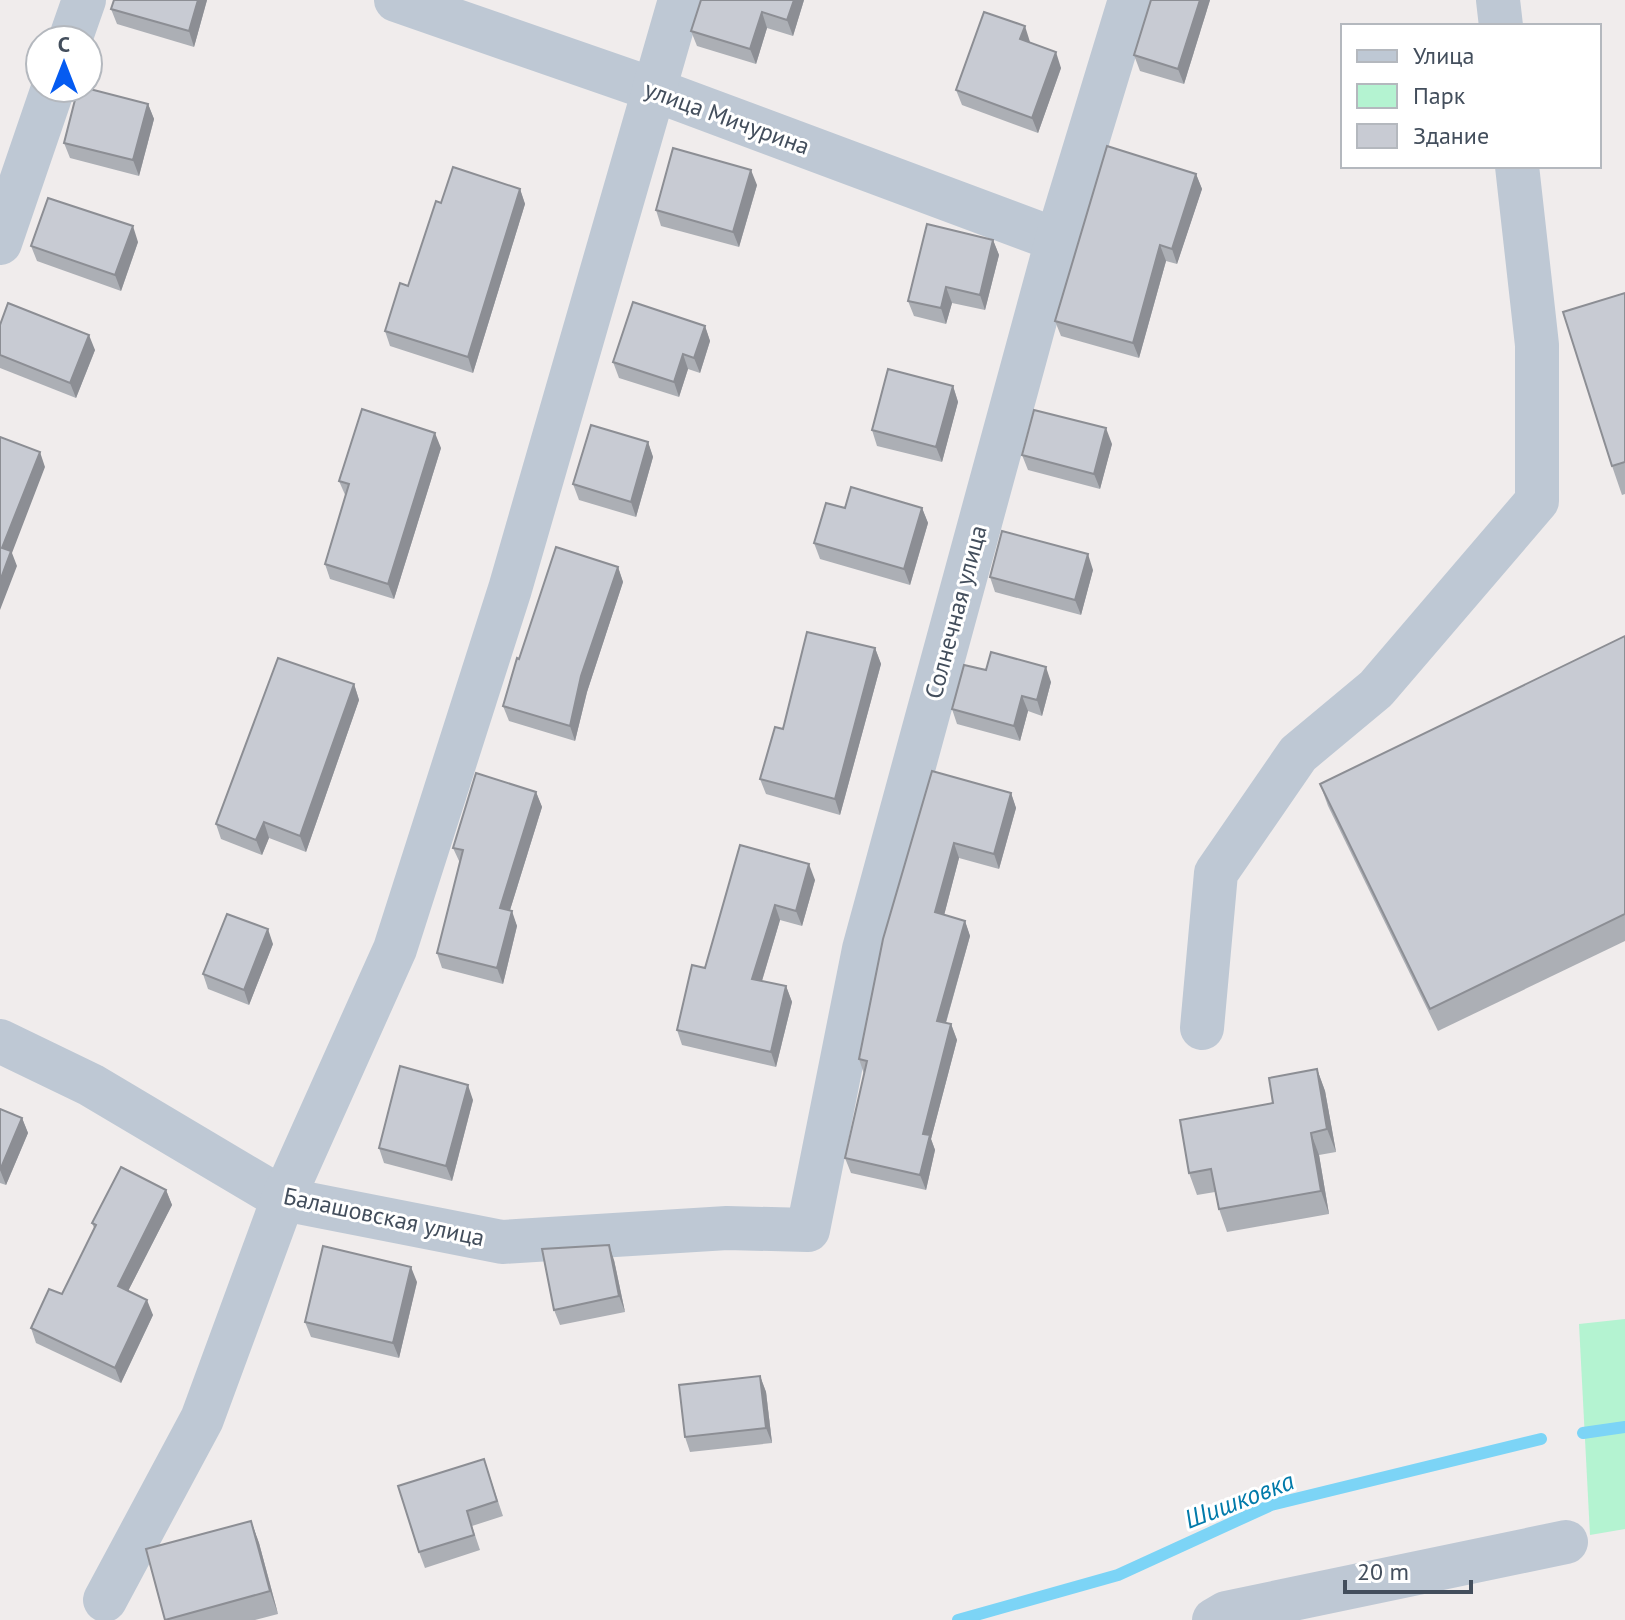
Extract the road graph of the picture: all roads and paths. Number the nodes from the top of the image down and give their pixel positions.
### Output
1 (84, 0) edge
2 (396, 0) edge
3 (680, 0) edge
4 (1130, 0) edge
5 (1498, 0) edge
6 (76, 24) edge
7 (1501, 24) edge
8 (652, 89) junction
9 (48, 104) edge
10 (1517, 168) edge
11 (1057, 240) junction
12 (0, 243) edge
13 (1202, 1028) dead end
14 (0, 1041) edge
15 (283, 1199) junction
16 (808, 1230) joint
17 (1566, 1542) dead end
18 (105, 1600) dead end
19 (1214, 1620) edge

1 - 6 street
2 - 8 street, улица Мичурина
3 - 8 street
4 - 11 street, Солнечная улица
5 - 7 street
8 - 11 street, улица Мичурина
8 - 15 street
9 - 12 street
10 - 13 street
11 - 16 street, Солнечная улица
14 - 15 street, Балашовская улица
15 - 16 street, Балашовская улица
15 - 18 street
17 - 19 street

